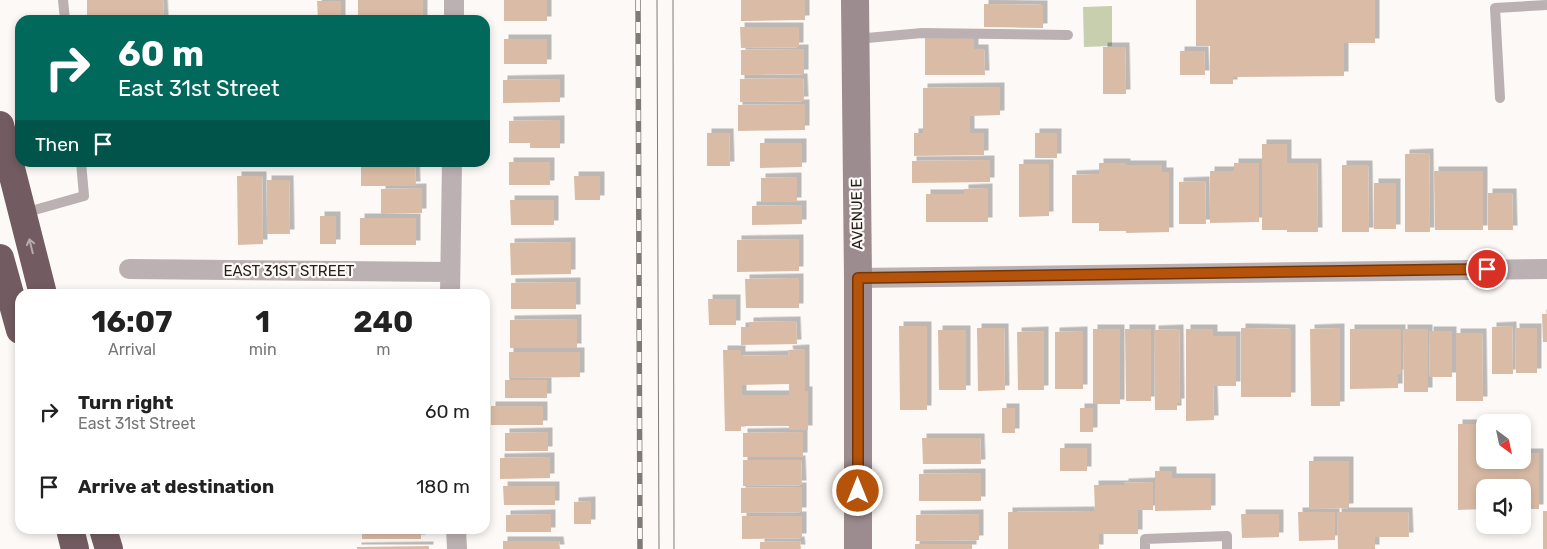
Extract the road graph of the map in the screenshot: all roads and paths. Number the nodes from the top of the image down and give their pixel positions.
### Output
1 (63, 0) edge
2 (454, 0) edge
3 (855, 0) edge
4 (1547, 5) edge
5 (64, 15) edge
6 (454, 15) edge
7 (1068, 35) dead end
8 (855, 39) junction
9 (1500, 98) dead end
10 (0, 125) edge
11 (81, 167) edge
12 (452, 167) edge
13 (22, 213) junction
14 (0, 258) edge
15 (129, 269) dead end
16 (1547, 269) edge
17 (450, 272) junction
18 (858, 278) junction
19 (42, 289) edge
20 (450, 289) edge
21 (15, 312) edge
22 (71, 534) edge
23 (104, 534) edge
24 (456, 534) edge
25 (75, 549) edge
26 (109, 549) edge
27 (457, 549) edge
28 (858, 549) edge
29 (1145, 549) edge
30 (1227, 549) edge

1 - 5 lane
2 - 6 street
3 - 8 main road, AVENUE E
4 - 9 lane
7 - 8 lane
8 - 18 main road, AVENUE E
10 - 13 highway
11 - 13 lane
12 - 17 street
19 -> 13 highway
14 - 21 highway
15 - 17 street, EAST 31ST STREET
16 - 18 street
17 - 20 street
18 - 28 main road, AVENUE E
22 - 25 highway
23 - 26 highway
24 - 27 street
29 - 30 lane

